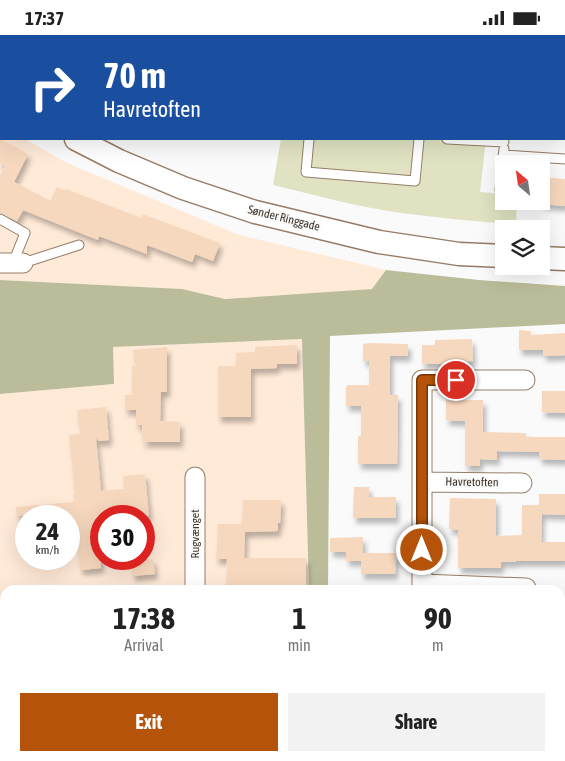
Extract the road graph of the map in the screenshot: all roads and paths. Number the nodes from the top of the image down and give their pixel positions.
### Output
1 (78, 140) edge
2 (308, 140) edge
3 (419, 140) edge
4 (504, 140) edge
5 (503, 155) edge
6 (550, 158) edge
7 (565, 159) edge
8 (0, 219) edge
9 (79, 245) dead end
10 (495, 256) edge
11 (550, 258) edge
12 (565, 259) edge
13 (12, 263) edge
14 (526, 380) dead end
15 (195, 477) dead end
16 (422, 482) junction
17 (522, 483) dead end
18 (195, 585) edge
19 (422, 585) edge

1 - 10 street, Sønder Ringgade
2 - 3 lane
4 - 5 lane
6 - 7 lane
8 - 13 lane
9 - 13 lane
11 - 12 street
14 - 16 street
15 - 18 street, Rugvænget
16 - 17 street, Havretoften
16 - 19 street

